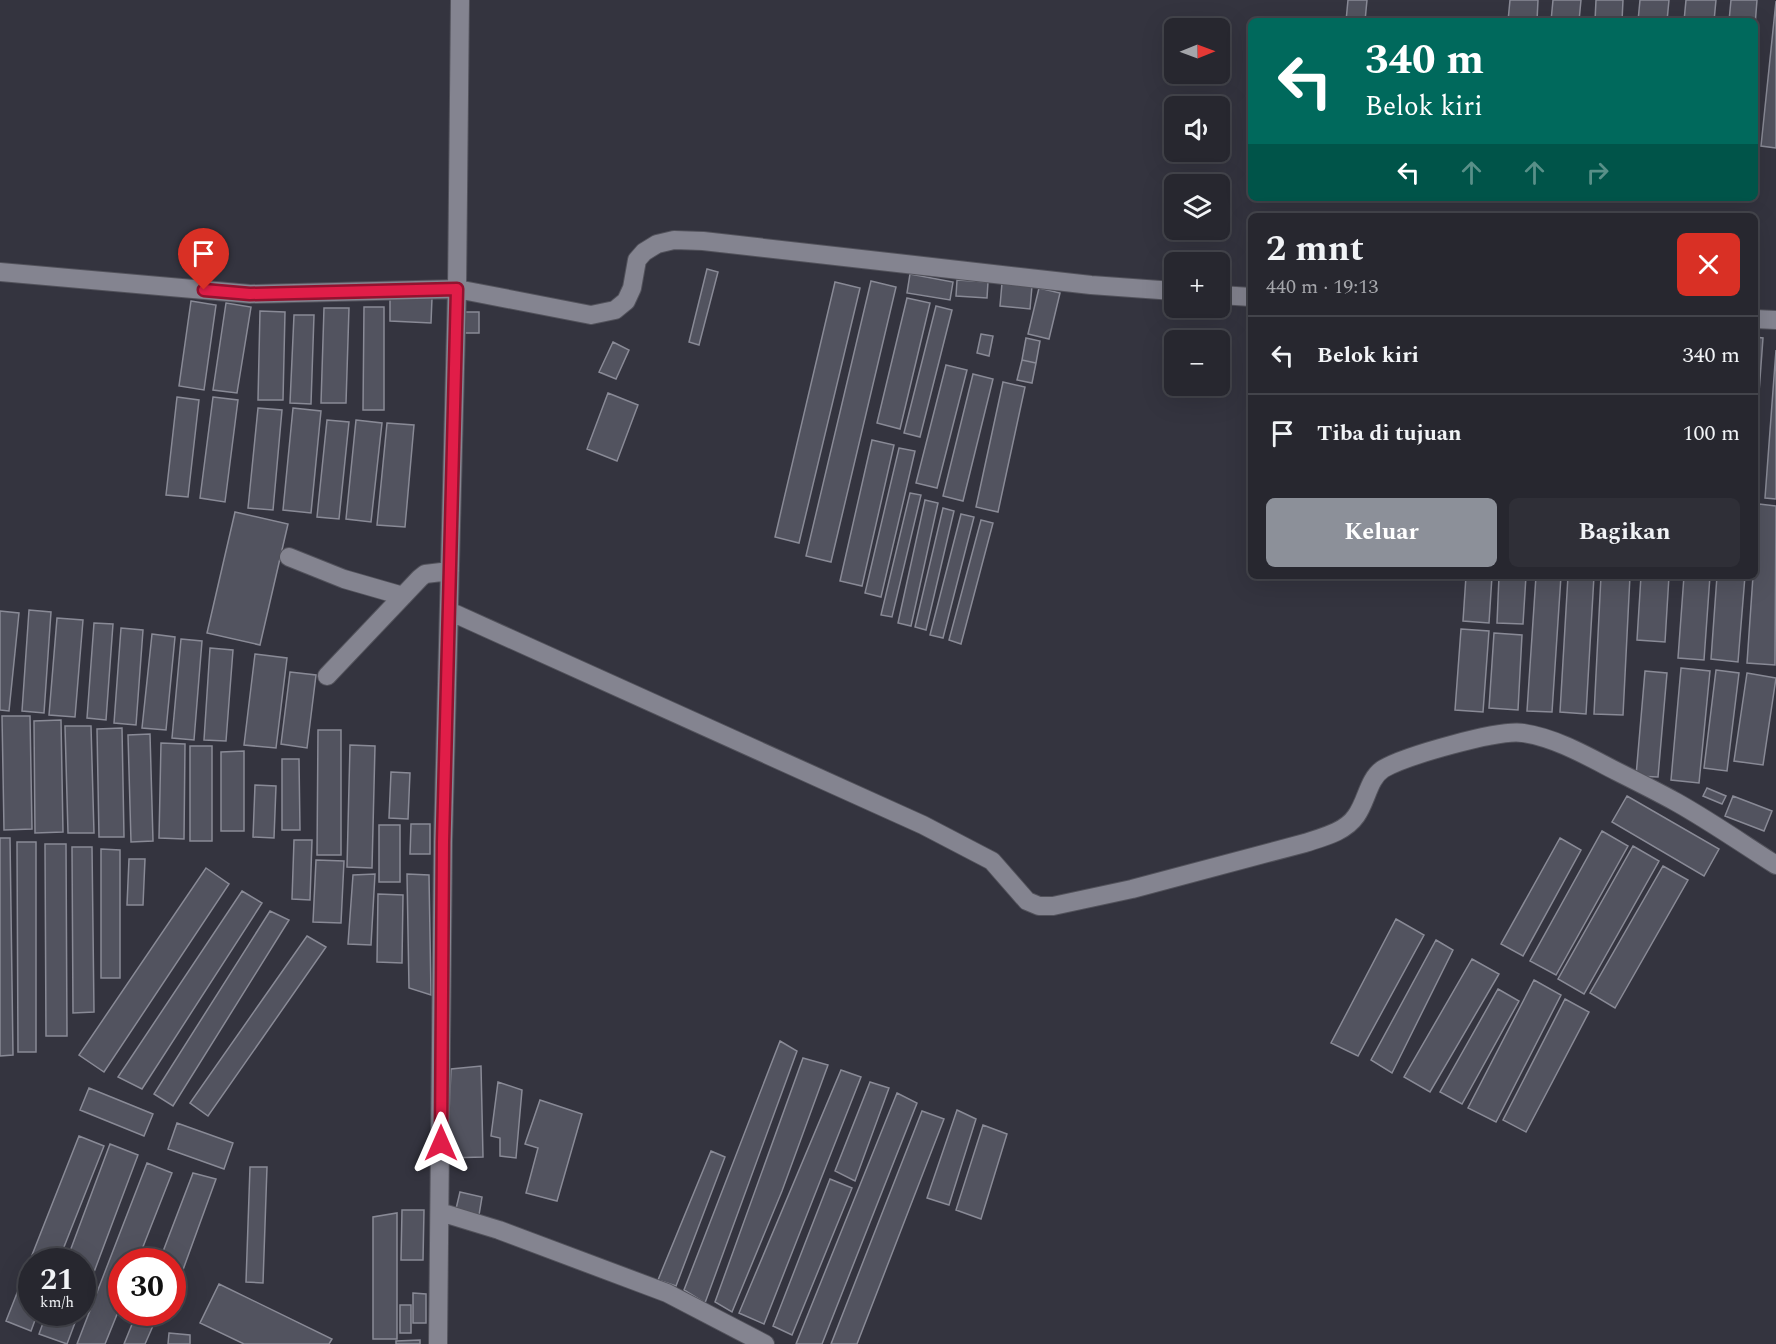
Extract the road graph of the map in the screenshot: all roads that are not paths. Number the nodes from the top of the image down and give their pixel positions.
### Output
1 (460, 0) edge
2 (0, 272) edge
3 (457, 289) junction
4 (1164, 290) edge
5 (1230, 296) edge
6 (1248, 297) edge
7 (1758, 319) edge
8 (1776, 320) edge
9 (289, 557) dead end
10 (450, 571) junction
11 (403, 596) junction
12 (449, 611) junction
13 (327, 676) dead end
14 (1776, 865) edge
15 (440, 1212) junction
16 (438, 1344) edge
17 (765, 1344) edge

1 - 3 street
2 - 3 street
3 - 4 street
3 - 10 street
5 - 6 street
7 - 8 street
9 - 11 street
10 - 11 street
10 - 12 street
11 - 13 street
12 - 14 street
12 - 15 street
15 - 16 street
15 - 17 street

